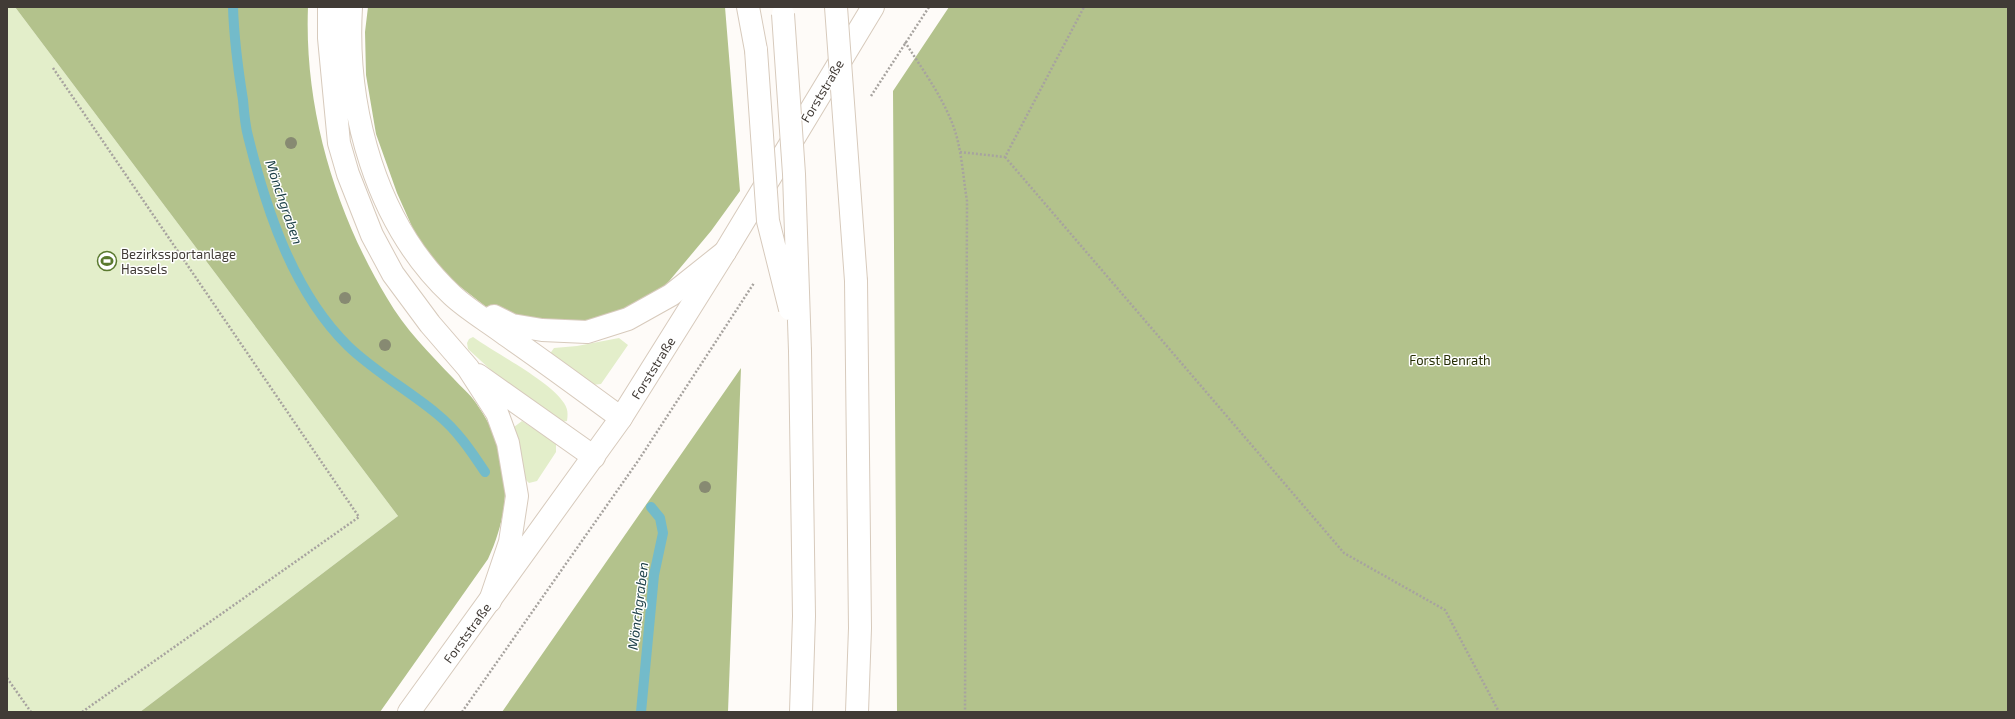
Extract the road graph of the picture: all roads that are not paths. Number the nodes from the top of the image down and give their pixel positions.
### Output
1 (329, 7) edge
2 (351, 7) edge
3 (748, 7) edge
4 (836, 7) edge
5 (873, 7) edge
6 (782, 10) edge
7 (725, 252) junction
8 (452, 296) junction
9 (800, 351) junction
10 (468, 368) junction
11 (621, 418) junction
12 (594, 457) junction
13 (490, 601) junction
14 (409, 712) edge
15 (801, 712) edge
16 (857, 712) edge

1 - 10 main road
2 - 8 main road
3 - 9 main road, bridge
4 - 16 main road, bridge
5 - 7 main road, Forststraße
6 - 9 main road, bridge
7 - 8 main road
7 - 11 main road, Forststraße
8 - 11 main road
9 - 15 main road
10 - 12 main road
10 - 13 main road
11 - 12 main road, Forststraße
12 - 13 main road, Forststraße
13 - 14 main road, Forststraße

